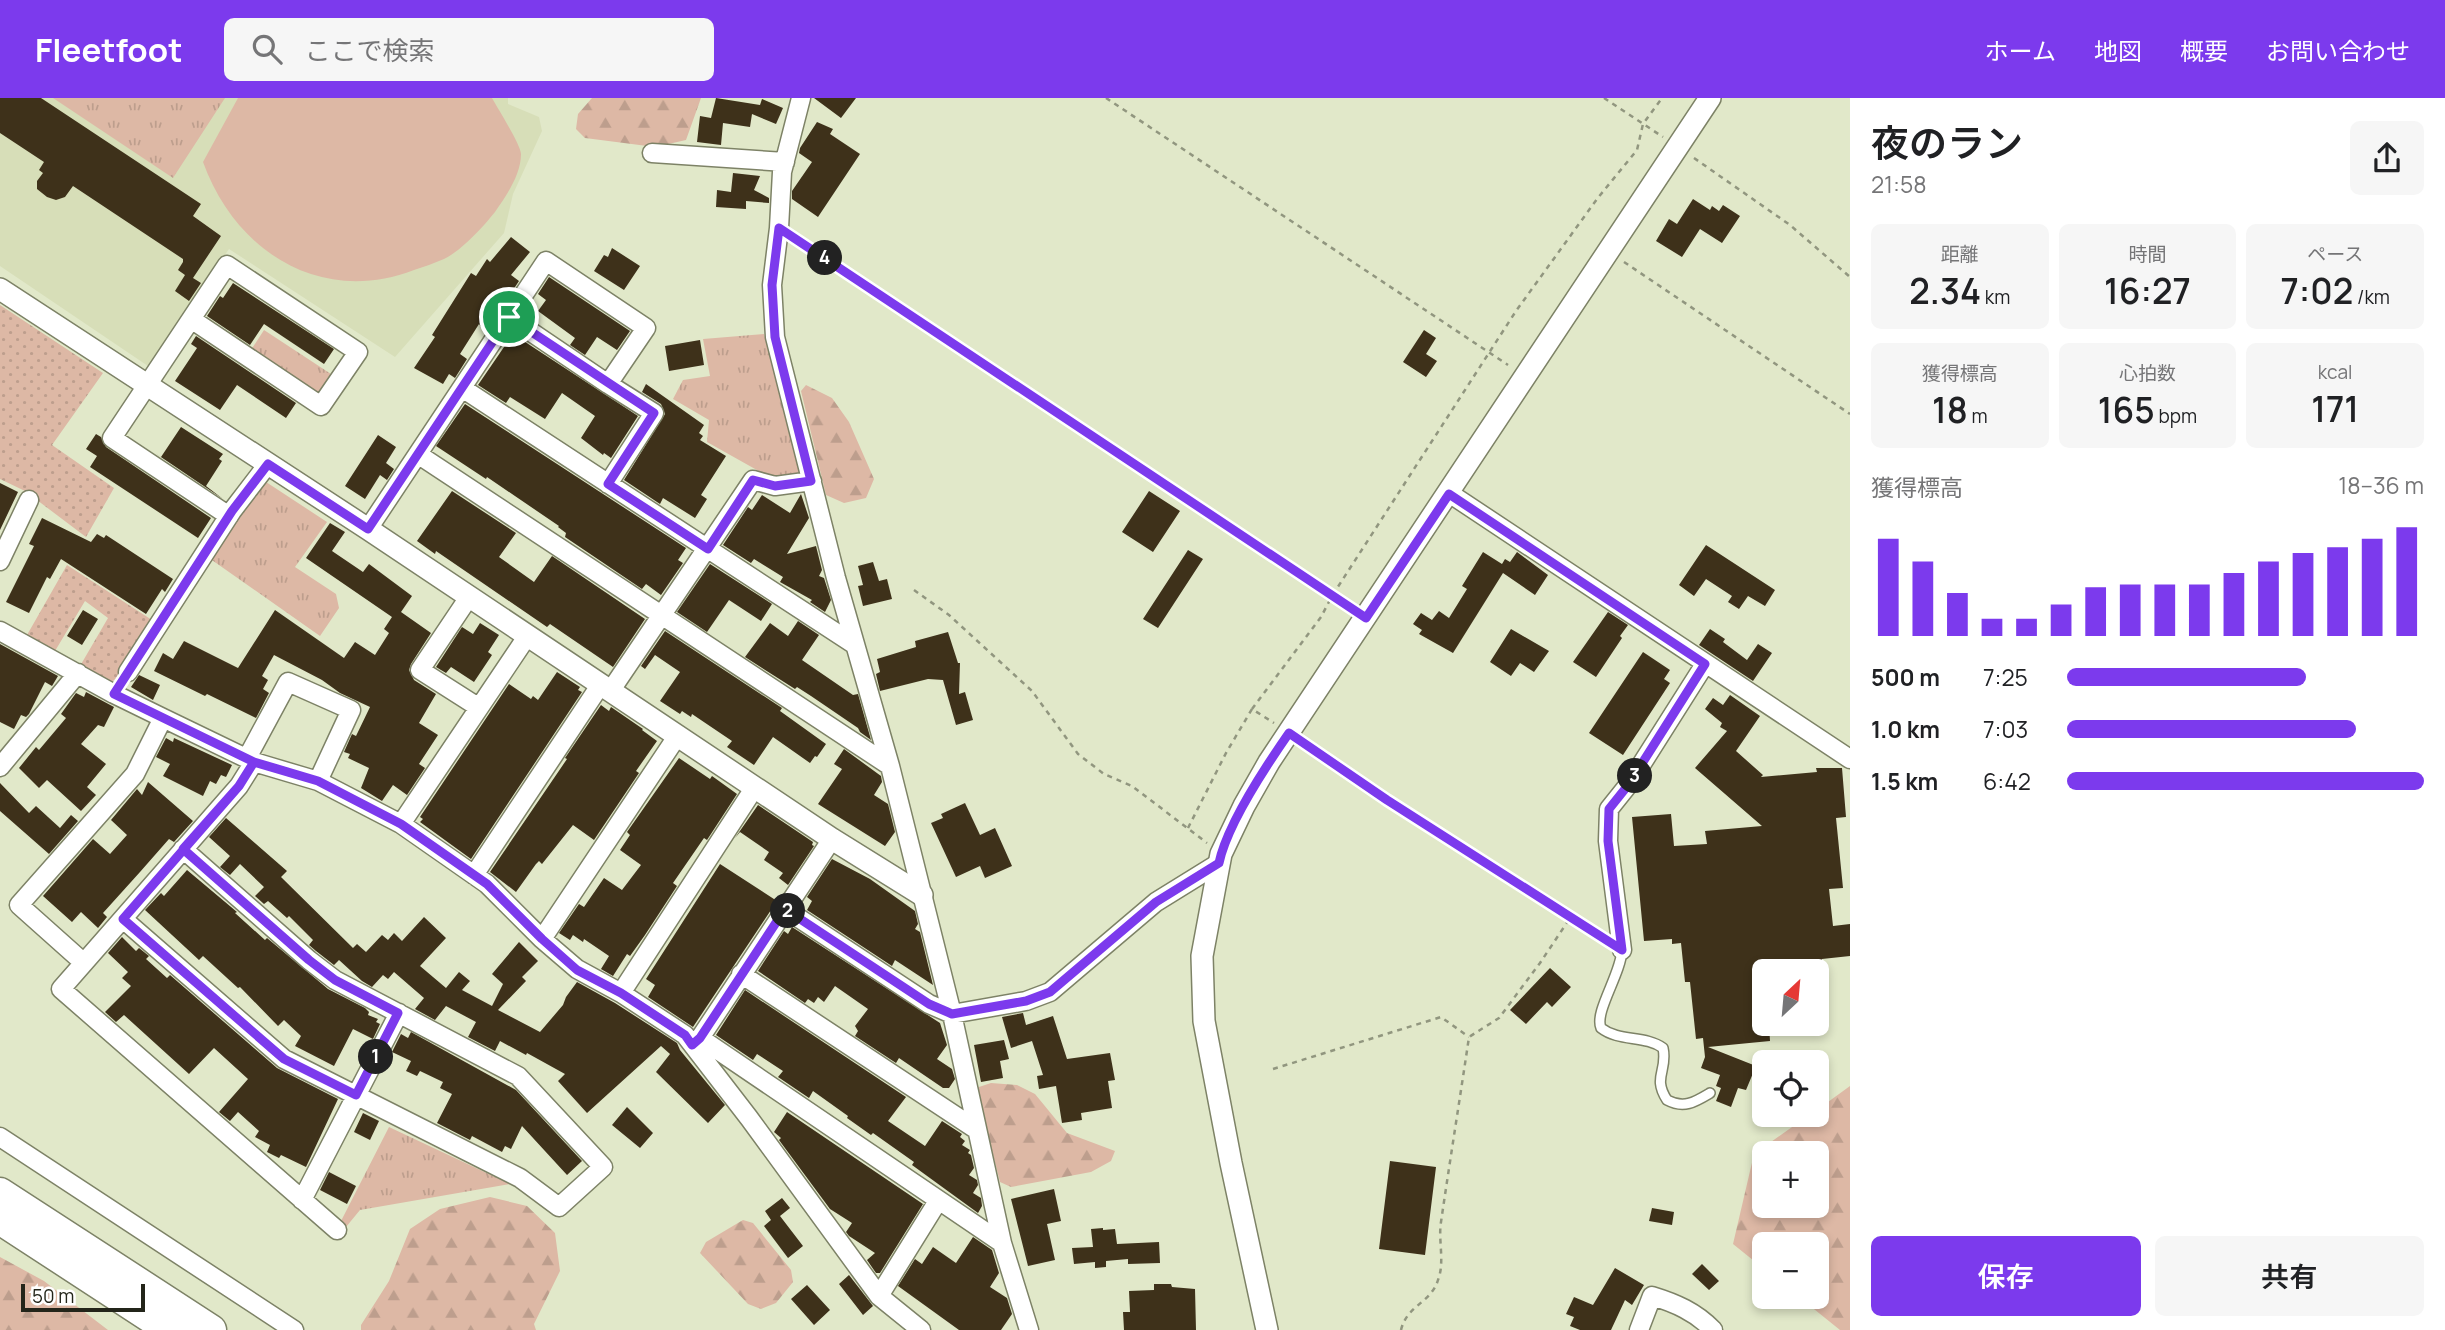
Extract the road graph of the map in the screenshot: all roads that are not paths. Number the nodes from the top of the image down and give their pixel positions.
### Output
1 (801, 98) edge
2 (1710, 98) edge
3 (652, 153) dead end
4 (785, 162) junction
5 (0, 289) edge
6 (509, 317) junction
7 (191, 319) junction
8 (608, 384) junction
9 (146, 385) junction
10 (462, 388) junction
11 (419, 455) junction
12 (268, 464) junction
13 (811, 481) junction
14 (608, 484) junction
15 (1449, 494) junction
16 (29, 500) dead end
17 (229, 516) junction
18 (368, 529) junction
19 (708, 549) junction
20 (0, 561) edge
21 (469, 597) junction
22 (662, 616) junction
23 (0, 631) edge
24 (528, 635) junction
25 (855, 645) junction
26 (1705, 664) junction
27 (128, 672) joint
28 (78, 673) junction
29 (606, 687) junction
30 (114, 694) junction
31 (478, 707) junction
32 (163, 718) junction
33 (678, 735) junction
34 (7, 748) edge
35 (1850, 759) edge
36 (251, 760) junction
37 (890, 766) junction
38 (0, 767) edge
39 (318, 781) junction
40 (755, 787) junction
41 (401, 824) junction
42 (832, 839) junction
43 (183, 849) junction
44 (1220, 859) junction
45 (474, 875) junction
46 (922, 895) junction
47 (785, 909) junction
48 (123, 919) junction
49 (542, 939) junction
50 (1622, 950) joint
51 (84, 963) junction
52 (741, 974) junction
53 (621, 993) junction
54 (398, 1013) junction
55 (952, 1014) junction
56 (696, 1042) junction
57 (1710, 1093) dead end
58 (356, 1095) junction
59 (976, 1130) junction
60 (0, 1138) edge
61 (0, 1193) edge
62 (302, 1200) junction
63 (938, 1201) junction
64 (0, 1219) edge
65 (337, 1230) dead end
66 (1002, 1243) junction
67 (879, 1296) junction
68 (170, 1330) edge
69 (211, 1330) edge
70 (294, 1330) edge
71 (921, 1330) edge
72 (1029, 1330) edge
73 (1267, 1330) edge
74 (1639, 1330) edge
75 (1713, 1330) edge

1 - 4 street
2 - 15 street
3 - 4 street
4 - 13 street
5 - 9 street
6 - 8 street
6 - 8 street
6 - 10 street
7 - 7 street
7 - 9 street
8 - 14 street
9 - 12 street
9 - 17 street
10 - 11 street
10 - 14 street
11 - 18 street
11 - 22 street
12 - 17 street
12 - 18 street
13 - 19 street
13 - 25 street
14 - 19 street
15 - 26 street
15 - 44 street
16 - 20 street
17 - 27 street
18 - 21 street
19 - 22 street
19 - 25 street
21 - 24 street
21 - 31 street
22 - 29 street
22 - 37 street
23 - 28 street
24 - 29 street
24 - 31 street
25 - 37 street
26 - 35 street
26 - 50 street
27 - 30 lane
28 - 30 street
28 - 34 street
29 - 33 street
29 - 45 street
30 - 32 street
31 - 41 street
32 - 36 street
32 - 51 street
33 - 40 street
33 - 49 street
34 - 38 street
36 - 39 street
36 - 39 street
36 - 43 street
37 - 46 street
39 - 41 street
40 - 42 street
40 - 53 street
41 - 45 street
42 - 46 street
42 - 47 street
43 - 48 street
43 - 54 street
44 - 55 street
44 - 73 street
45 - 49 street
46 - 55 street
47 - 52 street
47 - 55 street
48 - 51 street
48 - 58 street
49 - 53 street
50 - 57 lane
51 - 62 street
52 - 56 street
52 - 59 street
53 - 56 street
54 - 58 street
54 - 58 street
55 - 59 street
56 - 63 street
56 - 67 street
58 - 62 street
59 - 66 street
60 - 70 street
61 - 69 highway
62 - 65 street
63 - 66 street
63 - 67 street
64 - 68 highway
66 - 72 street
67 - 71 street
74 - 75 street

